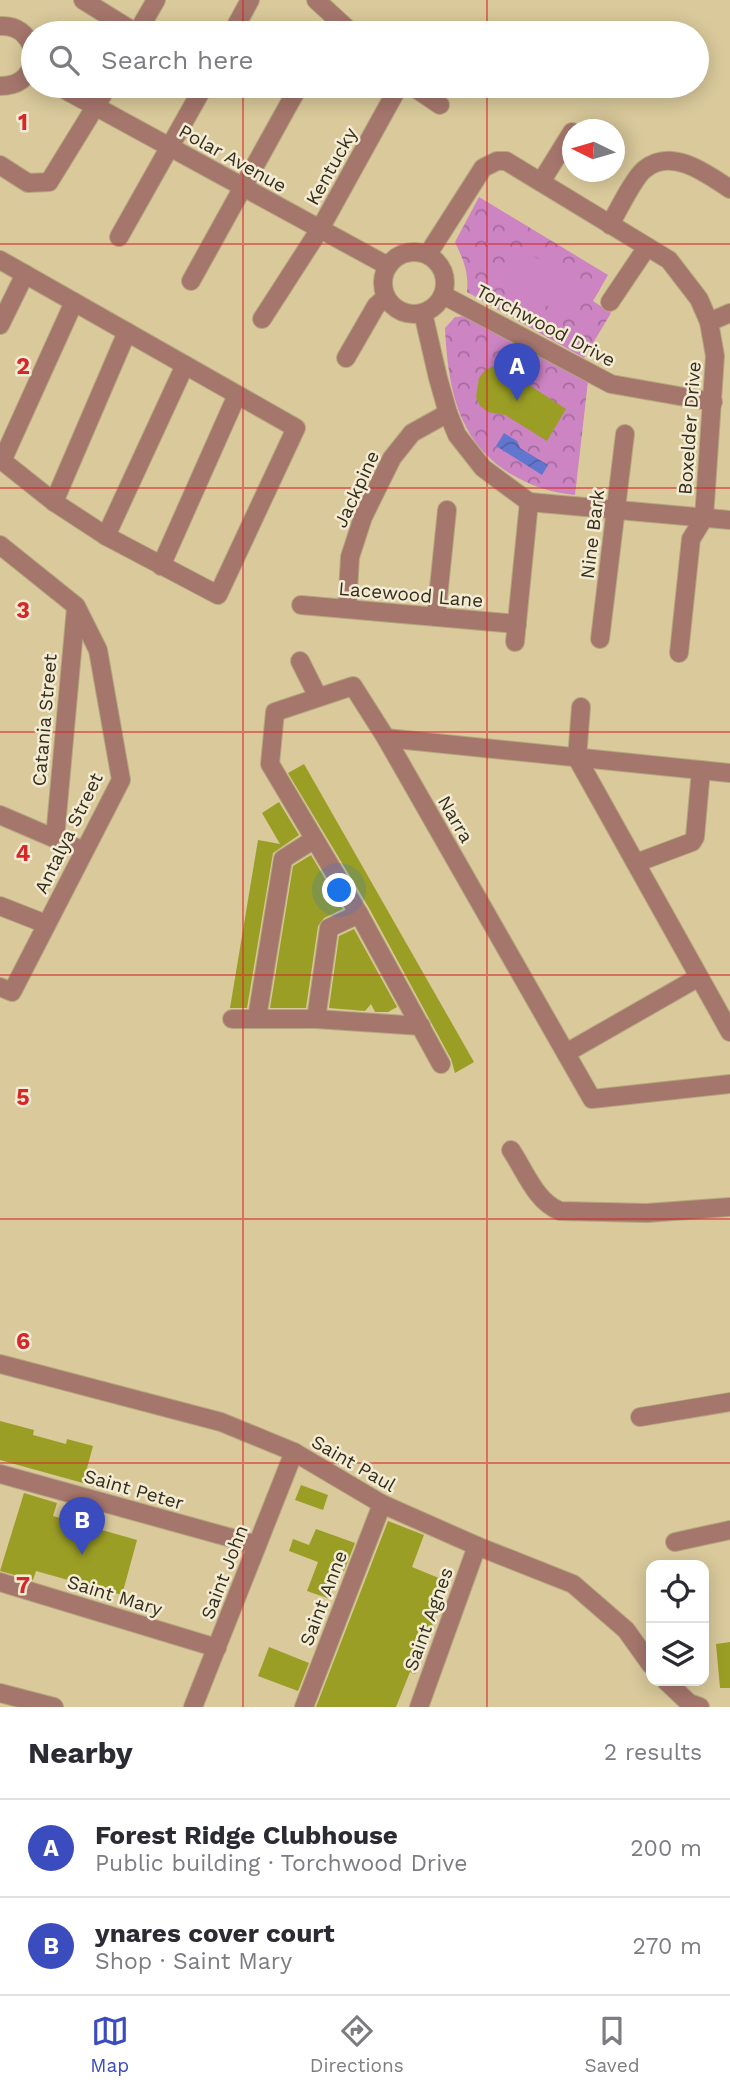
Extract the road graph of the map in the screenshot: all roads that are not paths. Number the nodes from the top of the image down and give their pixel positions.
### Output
1 (83, 0) edge
2 (156, 0) edge
3 (250, 0) edge
4 (316, 0) edge
5 (117, 21) edge
6 (144, 21) edge
7 (239, 21) edge
8 (329, 21) edge
9 (0, 26) edge
10 (21, 31) edge
11 (21, 81) edge
12 (0, 86) edge
13 (80, 98) edge
14 (101, 98) edge
15 (198, 98) edge
16 (292, 98) edge
17 (392, 98) edge
18 (430, 98) edge
19 (440, 105) dead end
20 (96, 107) junction
21 (171, 148) junction
22 (562, 148) edge
23 (0, 165) edge
24 (541, 181) junction
25 (243, 188) junction
26 (730, 189) edge
27 (610, 225) junction
28 (320, 229) junction
29 (119, 237) dead end
30 (647, 247) junction
31 (428, 254) junction
32 (0, 260) edge
33 (388, 266) junction
34 (24, 274) junction
35 (191, 281) dead end
36 (443, 295) junction
37 (386, 297) junction
38 (74, 302) junction
39 (610, 302) dead end
40 (423, 313) junction
41 (730, 313) edge
42 (261, 319) dead end
43 (709, 322) junction
44 (0, 325) edge
45 (127, 332) junction
46 (346, 358) dead end
47 (185, 365) junction
48 (237, 395) junction
49 (713, 402) junction
50 (448, 412) junction
51 (625, 434) dead end
52 (1, 460) edge
53 (54, 502) junction
54 (529, 502) junction
55 (447, 510) dead end
56 (616, 510) junction
57 (704, 518) junction
58 (730, 520) edge
59 (106, 536) junction
60 (0, 545) edge
61 (161, 566) junction
62 (301, 605) dead end
63 (76, 606) junction
64 (347, 609) junction
65 (436, 617) junction
66 (600, 639) dead end
67 (679, 653) dead end
68 (300, 661) dead end
69 (318, 697) junction
70 (581, 707) dead end
71 (386, 738) junction
72 (577, 758) junction
73 (701, 770) junction
74 (730, 773) edge
75 (0, 815) edge
76 (55, 838) junction
77 (313, 840) junction
78 (83, 850) junction
79 (636, 863) junction
80 (0, 906) edge
81 (359, 914) junction
82 (46, 925) junction
83 (699, 976) junction
84 (0, 987) edge
85 (257, 1018) junction
86 (232, 1019) dead end
87 (316, 1019) junction
88 (421, 1026) junction
89 (730, 1032) edge
90 (566, 1054) junction
91 (441, 1064) dead end
92 (730, 1084) edge
93 (511, 1150) dead end
94 (730, 1207) edge
95 (0, 1364) edge
96 (730, 1402) edge
97 (640, 1417) dead end
98 (294, 1452) junction
99 (0, 1474) edge
100 (382, 1504) junction
101 (730, 1530) edge
102 (675, 1542) dead end
103 (257, 1545) junction
104 (477, 1546) junction
105 (0, 1582) edge
106 (217, 1648) junction
107 (646, 1658) edge
108 (671, 1686) edge
109 (0, 1693) edge
110 (54, 1707) edge
111 (193, 1707) edge
112 (303, 1707) edge
113 (419, 1707) edge
114 (700, 1707) edge

1 - 5 street
2 - 6 street
3 - 7 street
4 - 8 street
9 - 10 street
11 - 12 street
13 - 20 street, Polar Avenue
14 - 20 street
15 - 21 street
16 - 25 street
17 - 28 street, Kentucky
18 - 19 street
20 - 21 street, Polar Avenue
20 - 23 street
21 - 25 street, Polar Avenue
21 - 29 street
22 - 24 street
24 - 27 street, Boxelder Drive
24 - 31 street, Boxelder Drive
25 - 28 street, Polar Avenue
25 - 35 street
26 - 27 street
27 - 30 street, Boxelder Drive
28 - 33 street, Polar Avenue
28 - 42 street, Kentucky
30 - 39 street
30 - 43 street, Boxelder Drive
31 - 33 street
31 - 36 street
32 - 34 street
33 - 37 street
34 - 38 street
34 - 44 street
36 - 40 street
36 - 49 street, Torchwood Drive
37 - 40 street
37 - 46 street
38 - 45 street
38 - 52 street
40 - 50 street
41 - 43 street
43 - 49 street, Boxelder Drive
45 - 47 street
45 - 53 street
47 - 48 street
47 - 59 street
48 - 61 street
48 - 61 street
49 - 57 street, Boxelder Drive
50 - 54 street
50 - 64 street, Jackpine
51 - 56 street, Nine Bark
52 - 53 street
53 - 59 street
54 - 56 street
54 - 65 street, Lacewood Lane
55 - 65 street
56 - 57 street
56 - 66 street, Nine Bark
57 - 58 street
57 - 67 street, Boxelder Drive
59 - 61 street
60 - 63 street, Antalya Street
62 - 64 street, Lacewood Lane
63 - 76 street, Catania Street
63 - 78 street, Antalya Street
64 - 65 street, Lacewood Lane
68 - 69 street
69 - 71 street, Narra
69 - 77 street
70 - 72 street
71 - 72 street
71 - 90 street, Narra
72 - 73 street
72 - 79 street
73 - 74 street
73 - 79 street
75 - 76 street
76 - 78 street
77 - 81 street
77 - 85 street
78 - 82 street, Antalya Street
79 - 83 street
80 - 82 street
81 - 87 street
81 - 88 street
82 - 84 street, Antalya Street
83 - 89 street
83 - 90 street
85 - 86 street
85 - 87 street
87 - 88 street
88 - 91 street
90 - 92 street, Narra
93 - 94 street
95 - 98 street, Saint Paul
96 - 97 street
98 - 100 street, Saint Paul
98 - 103 street, Saint John
99 - 103 street, Saint Peter
100 - 104 street, Saint Paul
100 - 112 street, Saint Anne
101 - 102 street
103 - 106 street, Saint John
104 - 107 street, Saint Paul
104 - 113 street, Saint Agnes
105 - 106 street, Saint Mary
106 - 111 street, Saint John
108 - 114 street
109 - 110 street

